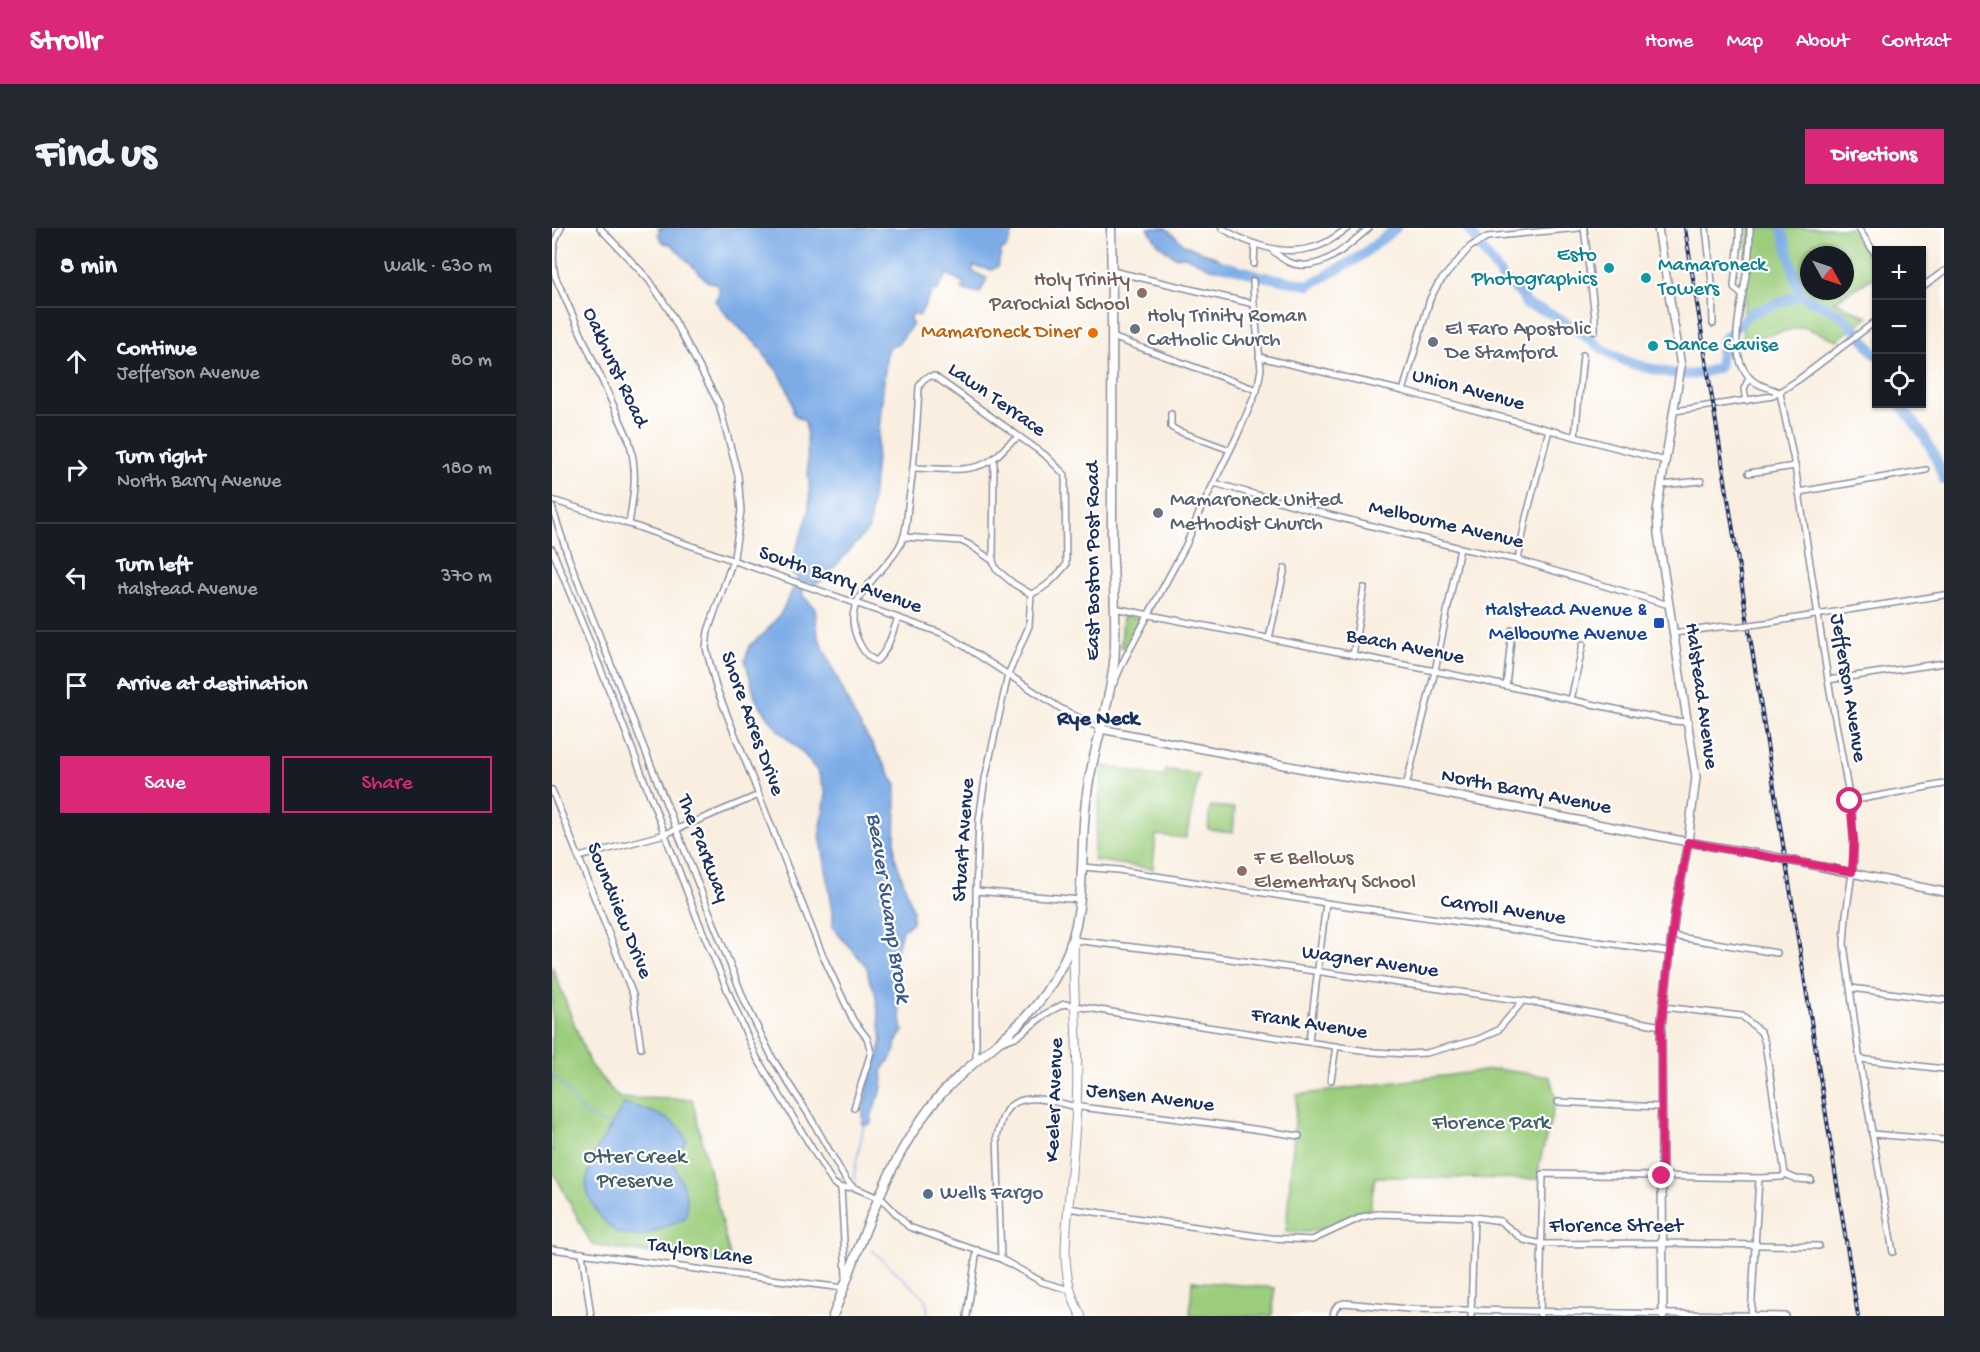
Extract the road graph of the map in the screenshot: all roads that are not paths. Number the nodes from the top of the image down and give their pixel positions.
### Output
1 (561, 228) edge
2 (600, 228) edge
3 (1112, 228) edge
4 (1222, 228) edge
5 (1348, 228) edge
6 (1369, 228) edge
7 (1576, 228) edge
8 (1584, 228) edge
9 (1658, 228) edge
10 (1706, 228) edge
11 (1739, 228) edge
12 (1750, 228) edge
13 (1858, 228) edge
14 (1522, 231) edge
15 (1255, 244) junction
16 (1740, 244) junction
17 (1748, 245) junction
18 (1271, 249) junction
19 (1872, 249) edge
20 (1254, 264) dead end
21 (1112, 271) junction
22 (1944, 271) edge
23 (1253, 281) dead end
24 (1926, 284) edge
25 (1742, 295) junction
26 (1254, 304) junction
27 (1713, 324) dead end
28 (1872, 324) edge
29 (1595, 331) dead end
30 (1112, 338) junction
31 (1583, 355) dead end
32 (1259, 357) junction
33 (1749, 378) junction
34 (1257, 390) junction
35 (1403, 391) junction
36 (1780, 393) junction
37 (1746, 400) junction
38 (1675, 411) junction
39 (1171, 414) dead end
40 (1549, 430) junction
41 (1020, 437) junction
42 (1575, 437) junction
43 (1230, 450) junction
44 (994, 458) junction
45 (1666, 461) junction
46 (1795, 466) junction
47 (914, 468) junction
48 (1926, 470) dead end
49 (1749, 472) dead end
50 (1701, 481) dead end
51 (1214, 483) junction
52 (1662, 485) junction
53 (1799, 492) junction
54 (552, 500) edge
55 (552, 507) edge
56 (628, 524) junction
57 (904, 537) junction
58 (1460, 548) junction
59 (552, 549) edge
60 (1518, 560) junction
61 (993, 561) junction
62 (732, 562) junction
63 (1285, 568) dead end
64 (1364, 588) dead end
65 (1031, 594) junction
66 (1944, 595) edge
67 (857, 604) junction
68 (1669, 605) junction
69 (1114, 608) junction
70 (1819, 615) junction
71 (1149, 616) junction
72 (898, 618) junction
73 (1512, 630) dead end
74 (1674, 633) junction
75 (1269, 638) junction
76 (1583, 644) dead end
77 (1353, 655) junction
78 (1944, 663) edge
79 (1436, 671) junction
80 (1008, 675) junction
81 (1828, 680) junction
82 (1506, 686) junction
83 (621, 690) junction
84 (1110, 691) junction
85 (610, 694) junction
86 (1571, 700) junction
87 (627, 704) junction
88 (616, 708) junction
89 (1689, 722) junction
90 (1101, 729) junction
91 (1944, 784) edge
92 (1406, 786) junction
93 (552, 790) edge
94 (759, 795) junction
95 (1850, 801) junction
96 (676, 829) junction
97 (665, 834) junction
98 (1688, 842) junction
99 (579, 857) junction
100 (1082, 867) junction
101 (1852, 872) junction
102 (976, 891) junction
103 (1944, 892) edge
104 (1081, 900) junction
105 (1326, 903) junction
106 (1672, 936) junction
107 (1074, 937) junction
108 (1669, 952) junction
109 (1777, 953) dead end
110 (1317, 972) junction
111 (1851, 988) junction
112 (1944, 1000) edge
113 (1523, 1001) junction
114 (1075, 1006) junction
115 (1663, 1007) junction
116 (1661, 1026) junction
117 (1309, 1041) junction
118 (993, 1046) junction
119 (1336, 1046) junction
120 (640, 1048) dead end
121 (976, 1059) junction
122 (1860, 1059) junction
123 (1944, 1069) edge
124 (1331, 1080) dead end
125 (1558, 1102) dead end
126 (1076, 1107) junction
127 (1661, 1107) junction
128 (854, 1108) dead end
129 (1872, 1134) junction
130 (1299, 1136) dead end
131 (1944, 1140) edge
132 (1785, 1174) junction
133 (1662, 1176) junction
134 (1760, 1178) junction
135 (1811, 1180) dead end
136 (854, 1187) junction
137 (841, 1188) junction
138 (879, 1197) junction
139 (1068, 1208) junction
140 (1474, 1217) junction
141 (1662, 1243) junction
142 (1542, 1244) junction
143 (1755, 1245) junction
144 (1819, 1246) dead end
145 (552, 1249) edge
146 (977, 1250) junction
147 (582, 1252) junction
148 (1893, 1252) dead end
149 (1002, 1259) junction
150 (845, 1285) junction
151 (1070, 1290) junction
152 (1471, 1313) edge
153 (1540, 1314) edge
154 (1663, 1315) edge
155 (1751, 1315) edge
156 (591, 1316) edge
157 (833, 1316) edge
158 (967, 1316) edge
159 (1080, 1316) edge
160 (1333, 1316) edge
161 (1786, 1316) edge

1 - 56 street, Oakhurst Road
2 - 62 street, Shore Acres Drive
3 - 21 main road, East Boston Post Road
4 - 15 street
5 - 18 street
6 - 18 street
7 - 14 street
8 - 29 street
9 - 38 street, Halstead Avenue
10 - 27 street
11 - 16 street
12 - 17 street
13 - 19 street
14 - 35 street
15 - 18 street
15 - 20 street
16 - 17 street
16 - 25 street
17 - 25 street
21 - 26 street
21 - 30 main road, East Boston Post Road
22 - 24 street
23 - 26 street
25 - 33 street
26 - 32 street
28 - 36 street
30 - 34 street
30 - 69 main road, East Boston Post Road
31 - 42 street
32 - 34 street
32 - 35 street, Union Avenue
33 - 36 street
33 - 37 street
34 - 43 street
35 - 40 street, Union Avenue
36 - 37 street
36 - 46 street, Jefferson Avenue
37 - 38 street
38 - 45 street, Halstead Avenue
39 - 43 street
40 - 42 street, Union Avenue
40 - 60 street
41 - 44 street
41 - 47 street, Lawn Terrace
41 - 65 street, Lawn Terrace
42 - 45 street, Union Avenue
43 - 51 street
44 - 47 street
44 - 61 street
45 - 52 street, Halstead Avenue
46 - 49 street
46 - 53 street, Jefferson Avenue
47 - 57 street, Lawn Terrace
48 - 53 street
50 - 52 street
51 - 58 street, Melbourne Avenue
51 - 71 street
52 - 68 street, Halstead Avenue
53 - 70 street, Jefferson Avenue
54 - 56 street, South Barry Avenue
55 - 83 street, The Parkway
56 - 62 street, South Barry Avenue
57 - 61 street
57 - 67 street
58 - 60 street, Melbourne Avenue
58 - 79 street
59 - 85 street, The Parkway
60 - 68 street, Melbourne Avenue
61 - 65 street
62 - 67 street, South Barry Avenue
62 - 94 street, Shore Acres Drive
63 - 75 street
64 - 77 street
65 - 80 street, Stuart Avenue
66 - 70 street
67 - 72 street, South Barry Avenue
67 - 72 street
68 - 74 street, Halstead Avenue
69 - 71 street, Beach Avenue
69 - 84 main road, East Boston Post Road
70 - 74 street, bridge
70 - 81 street, Jefferson Avenue
71 - 75 street, Beach Avenue
71 - 84 street
72 - 80 street, South Barry Avenue
73 - 82 street
74 - 89 street, Halstead Avenue
75 - 77 street, Beach Avenue
76 - 86 street
77 - 79 street, Beach Avenue
78 - 81 street
79 - 82 street, Beach Avenue
79 - 92 street
80 - 90 street, South Barry Avenue
80 - 102 street, Stuart Avenue
81 - 95 street, Jefferson Avenue
82 - 86 street, Beach Avenue
83 - 85 street
83 - 87 street, The Parkway
84 - 90 main road, East Boston Post Road
85 - 88 street, The Parkway
86 - 89 street, Beach Avenue
87 - 88 street
87 - 96 street, The Parkway
88 - 97 street, The Parkway
89 - 98 street, Halstead Avenue
90 - 92 street, North Barry Avenue
90 - 100 main road, East Boston Post Road
91 - 95 street
92 - 98 street, North Barry Avenue
93 - 99 street, Soundview Drive
94 - 96 street
94 - 128 street, Shore Acres Drive
95 - 101 street, Jefferson Avenue
96 - 97 street
96 - 136 street, The Parkway
97 - 99 street
97 - 137 street, The Parkway
98 - 101 street, North Barry Avenue, bridge
98 - 106 street, Halstead Avenue
99 - 120 street, Soundview Drive
100 - 104 main road, East Boston Post Road
100 - 105 street, Carroll Avenue
101 - 103 street, North Barry Avenue
101 - 111 street, Jefferson Avenue
102 - 104 street
102 - 121 street, Stuart Avenue
104 - 107 main road, East Boston Post Road
105 - 108 street, Carroll Avenue
105 - 110 street
106 - 108 street, Halstead Avenue
106 - 109 street
107 - 110 street, Wagner Avenue
107 - 114 main road, Keeler Avenue
107 - 118 main road, East Boston Post Road
108 - 115 street, Halstead Avenue
110 - 113 street, Wagner Avenue
110 - 117 street
111 - 112 street
111 - 122 street, Jefferson Avenue
113 - 116 street, Wagner Avenue
113 - 119 street, Frank Avenue
114 - 117 street, Frank Avenue
114 - 118 street
114 - 126 main road, Keeler Avenue
115 - 116 street, Halstead Avenue
115 - 132 street
116 - 127 street, Halstead Avenue
117 - 119 street, Frank Avenue
118 - 121 main road, East Boston Post Road
119 - 124 street
121 - 138 main road, East Boston Post Road
122 - 123 street
122 - 129 street, Jefferson Avenue
125 - 127 street
126 - 130 street, Jensen Avenue
126 - 139 main road, Keeler Avenue
126 - 149 street, Jensen Avenue
127 - 133 street, Halstead Avenue
129 - 131 street
129 - 148 street, Jefferson Avenue
132 - 134 street
132 - 135 street
133 - 134 street
133 - 141 street, Halstead Avenue
133 - 142 street
134 - 143 street
136 - 137 street
136 - 138 street
137 - 150 street
138 - 146 street
138 - 150 main road, East Boston Post Road
139 - 140 street, Florence Street
139 - 151 main road, Keeler Avenue
140 - 142 street, Florence Street
140 - 152 street
141 - 142 street, Florence Street
141 - 143 street, Florence Street
141 - 154 street, Halstead Avenue
142 - 153 street
143 - 144 street, Florence Street
143 - 155 street
145 - 147 street, Taylors Lane
146 - 149 street
146 - 158 street
147 - 150 street, Taylors Lane
147 - 156 street
149 - 151 street
150 - 157 main road, East Boston Post Road
151 - 159 main road, Keeler Avenue
152 - 153 street
152 - 160 street
153 - 154 street
154 - 155 street
155 - 161 street

